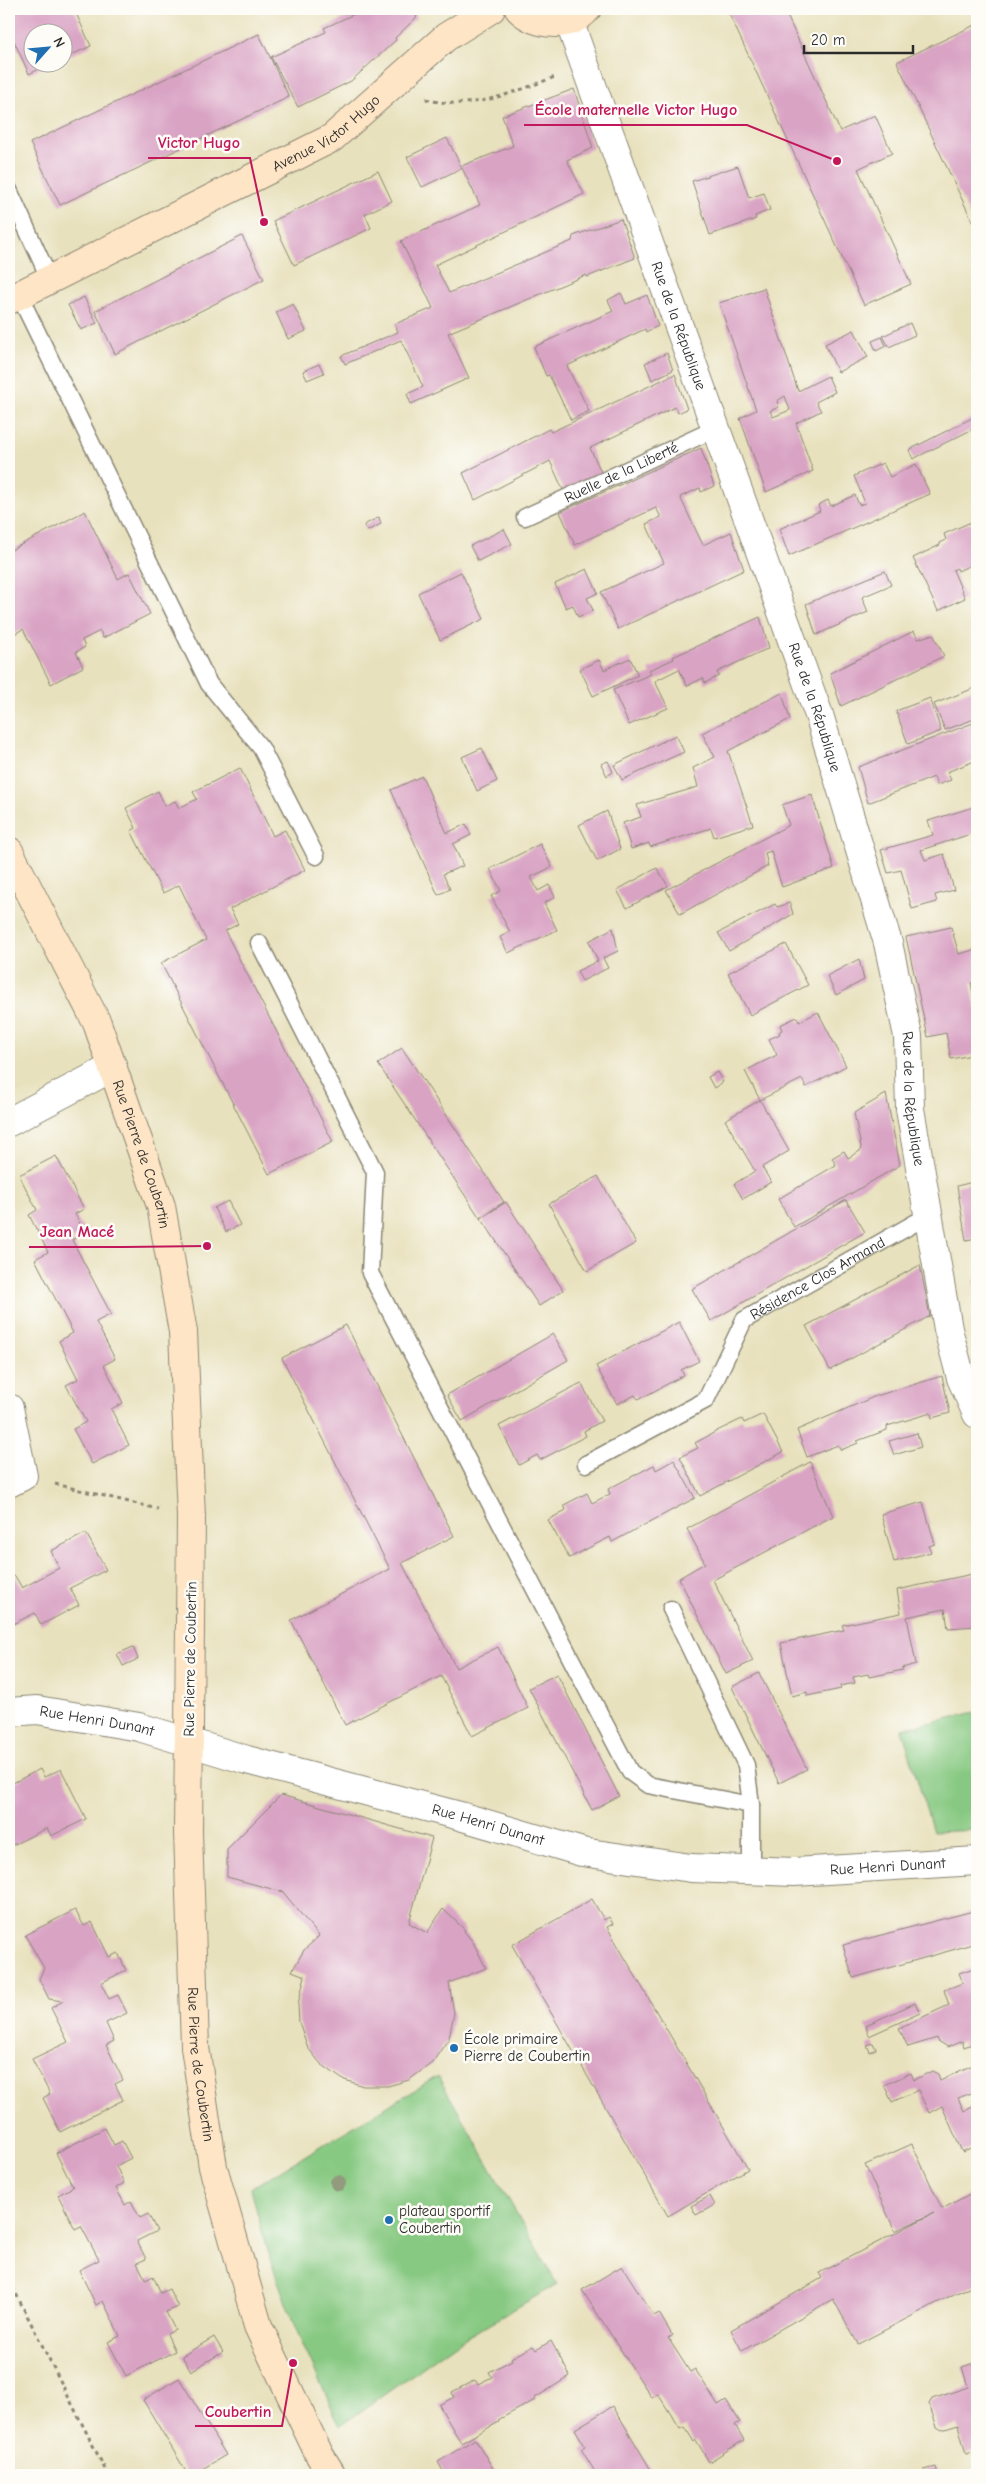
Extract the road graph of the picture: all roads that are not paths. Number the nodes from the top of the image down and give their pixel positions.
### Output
1 (491, 9) edge
2 (519, 9) edge
3 (578, 15) edge
4 (9, 190) edge
5 (50, 280) junction
6 (14, 297) edge
7 (717, 428) junction
8 (526, 517) dead end
9 (9, 851) edge
10 (316, 856) dead end
11 (259, 943) dead end
12 (113, 1067) junction
13 (9, 1122) edge
14 (929, 1215) junction
15 (9, 1408) edge
16 (977, 1414) edge
17 (586, 1464) dead end
18 (16, 1479) edge
19 (671, 1609) dead end
20 (9, 1712) edge
21 (188, 1742) junction
22 (751, 1804) junction
23 (977, 1861) edge
24 (751, 1871) junction
25 (332, 2475) edge

1 - 5 street, Avenue Victor Hugo
2 - 3 street
3 - 7 street, Rue de la République
4 - 5 lane
5 - 6 street, Avenue Victor Hugo
6 - 10 lane
7 - 8 lane, Ruelle de la Liberté
7 - 14 street, Rue de la République
9 - 12 street, Rue Pierre de Coubertin
11 - 22 lane
12 - 13 street
12 - 21 street, Rue Pierre de Coubertin
14 - 16 street, Rue de la République
14 - 17 lane, Résidence Clos Armand
15 - 18 street
19 - 22 lane
20 - 21 street, Rue Henri Dunant
21 - 24 street, Rue Henri Dunant
21 - 25 street, Rue Pierre de Coubertin
22 - 24 lane
23 - 24 street, Rue Henri Dunant

